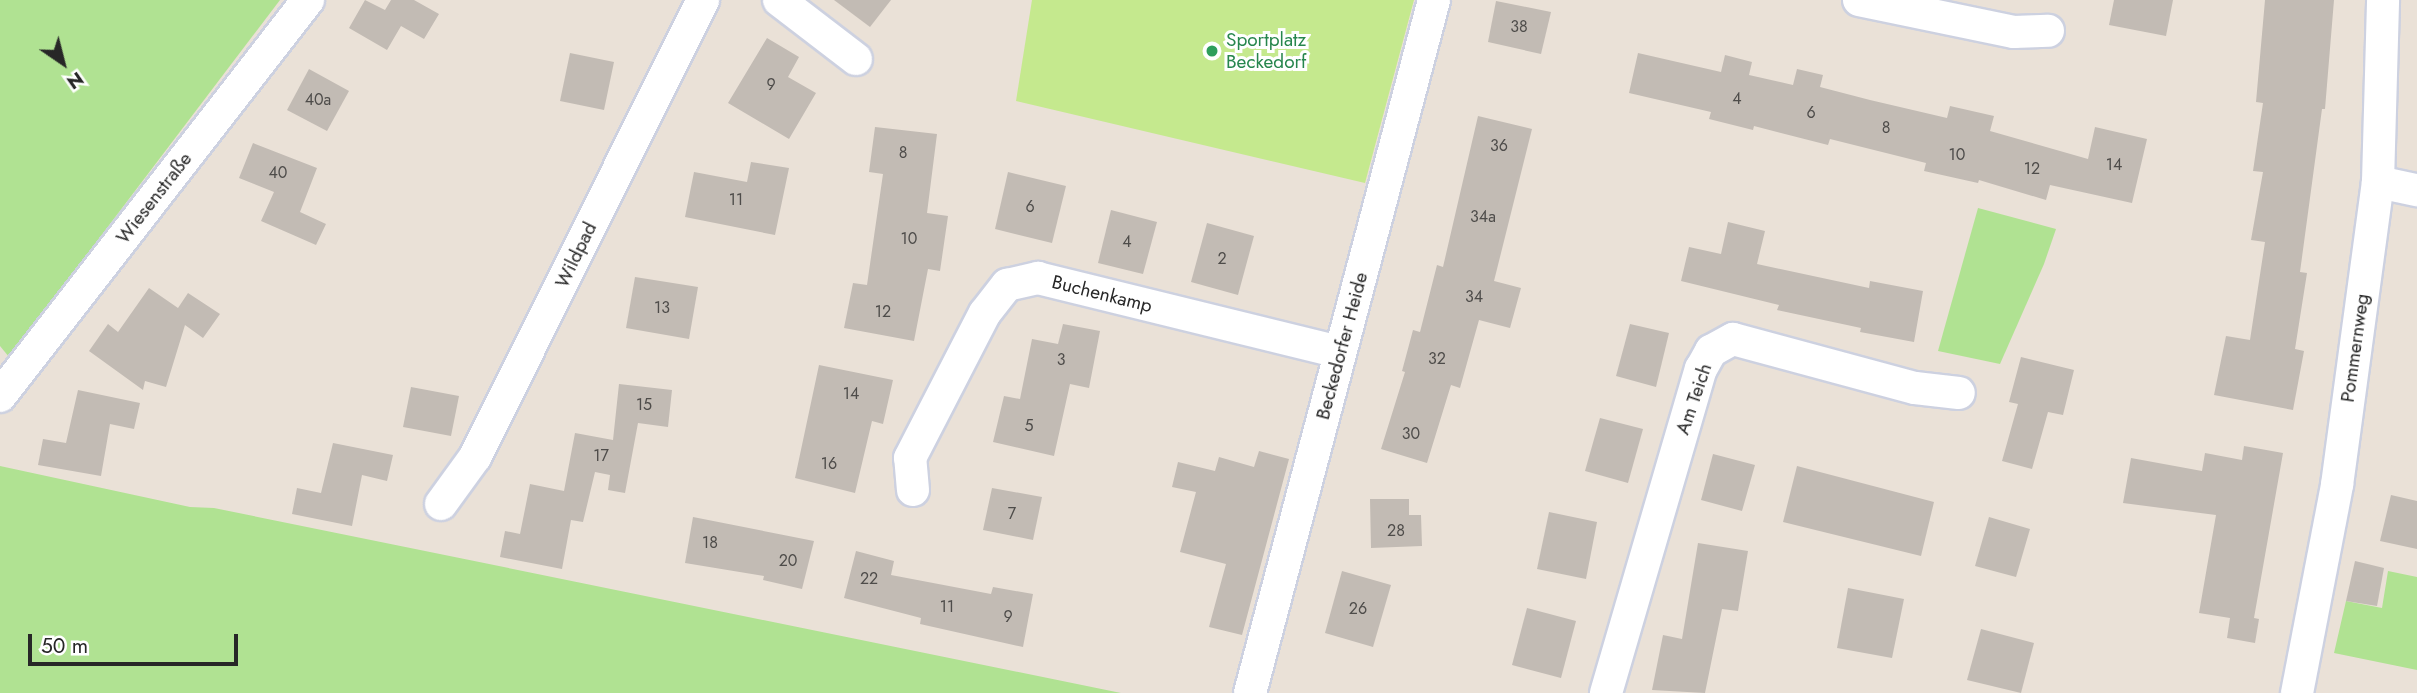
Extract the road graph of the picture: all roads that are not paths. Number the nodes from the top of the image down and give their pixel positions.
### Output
1 (308, 0) edge
2 (703, 0) edge
3 (779, 0) edge
4 (1434, 0) edge
5 (1859, 0) edge
6 (2383, 0) edge
7 (2048, 31) dead end
8 (856, 59) dead end
9 (2378, 183) junction
10 (2417, 190) edge
11 (1340, 352) junction
12 (1959, 393) dead end
13 (0, 396) edge
14 (912, 490) dead end
15 (441, 504) dead end
16 (1250, 693) edge
17 (1606, 693) edge
18 (2297, 693) edge

1 - 13 street, Wiesenstraße
2 - 15 street, Wildpad
3 - 8 street
4 - 11 street, Beckedorfer Heide
5 - 7 street
6 - 9 street, Pommernweg
9 - 10 street
9 - 18 street, Pommernweg
11 - 14 street, Buchenkamp
11 - 16 street, Beckedorfer Heide
12 - 17 street, Am Teich

